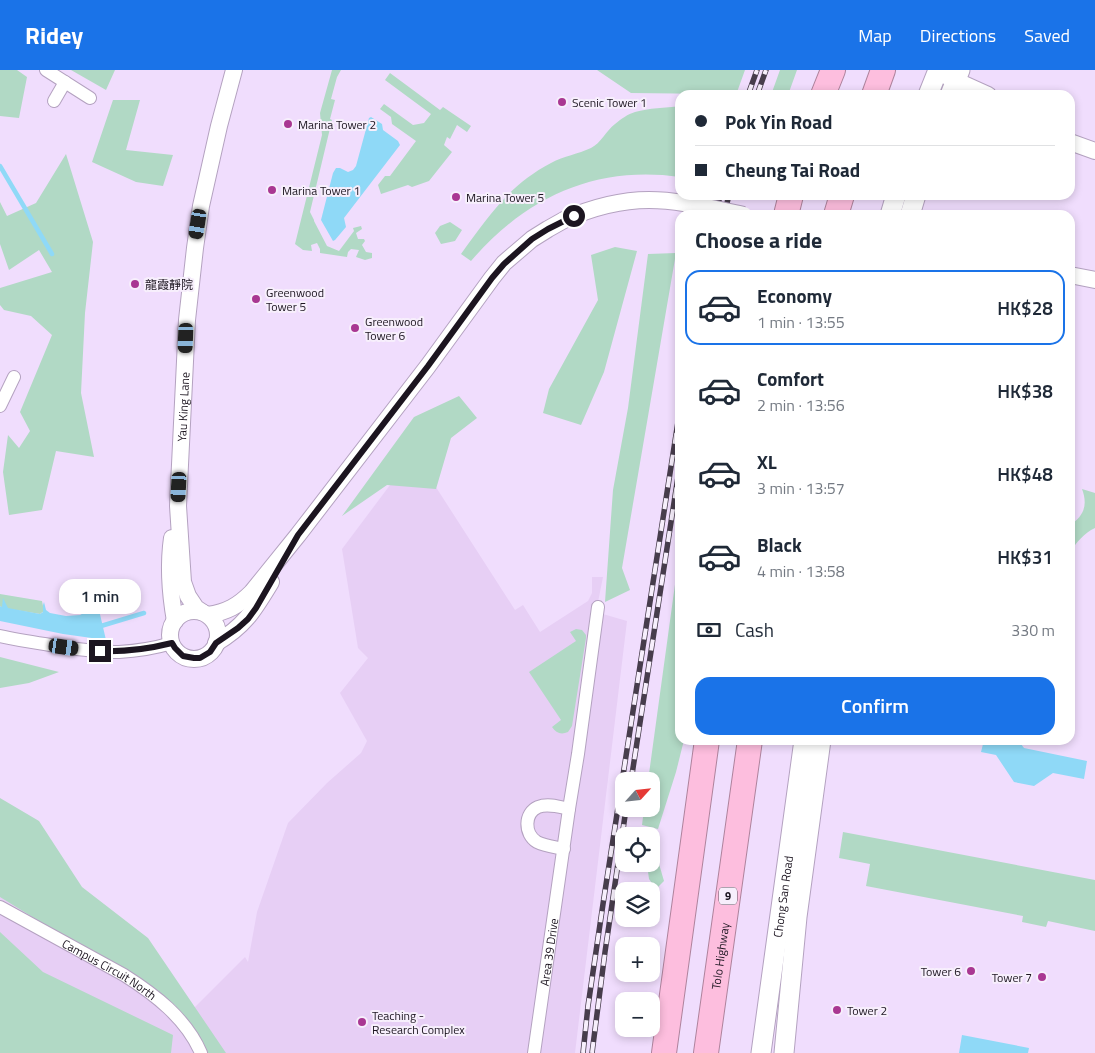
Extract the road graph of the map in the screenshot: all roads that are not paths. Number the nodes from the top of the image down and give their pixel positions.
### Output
1 (46, 70) edge
2 (234, 70) edge
3 (833, 70) edge
4 (883, 70) edge
5 (938, 71) edge
6 (65, 82) junction
7 (955, 82) edge
8 (825, 90) edge
9 (876, 90) edge
10 (931, 90) edge
11 (975, 90) edge
12 (90, 98) dead end
13 (54, 101) dead end
14 (1075, 144) edge
15 (1095, 151) edge
16 (717, 210) edge
17 (1075, 276) edge
18 (1095, 280) edge
19 (14, 377) dead end
20 (0, 406) edge
21 (178, 506) junction
22 (298, 535) junction
23 (598, 607) dead end
24 (205, 614) junction
25 (175, 621) junction
26 (0, 636) edge
27 (172, 643) junction
28 (216, 643) junction
29 (706, 745) edge
30 (749, 745) edge
31 (803, 745) edge
32 (820, 745) edge
33 (569, 809) junction
34 (564, 849) junction
35 (0, 907) edge
36 (201, 1053) edge
37 (534, 1053) edge
38 (664, 1053) edge
39 (706, 1053) edge
40 (761, 1053) edge
41 (784, 1053) edge

1 - 6 street
2 - 21 street, Yau King Lane
3 - 8 highway
4 - 9 highway
5 - 7 street
5 - 10 main road
6 - 12 street
6 - 13 street
7 - 11 street
14 - 15 street
16 - 22 street, bridge
17 - 18 street
19 - 20 street
21 - 24 street, Yau King Lane
21 - 25 street, Yau King Lane
22 - 24 street
22 - 28 street
23 - 33 street, Area 39 Drive
24 - 25 street
24 - 28 street
25 - 27 street
26 - 27 street
27 - 28 street
29 - 38 highway
30 - 39 highway, Tolo Highway / 9
31 - 40 main road, Chong San Road
32 - 41 main road, Chong San Road
33 - 34 street, Area 39 Drive
33 - 34 street
34 - 37 street, Area 39 Drive
35 - 36 street, Campus Circuit North

